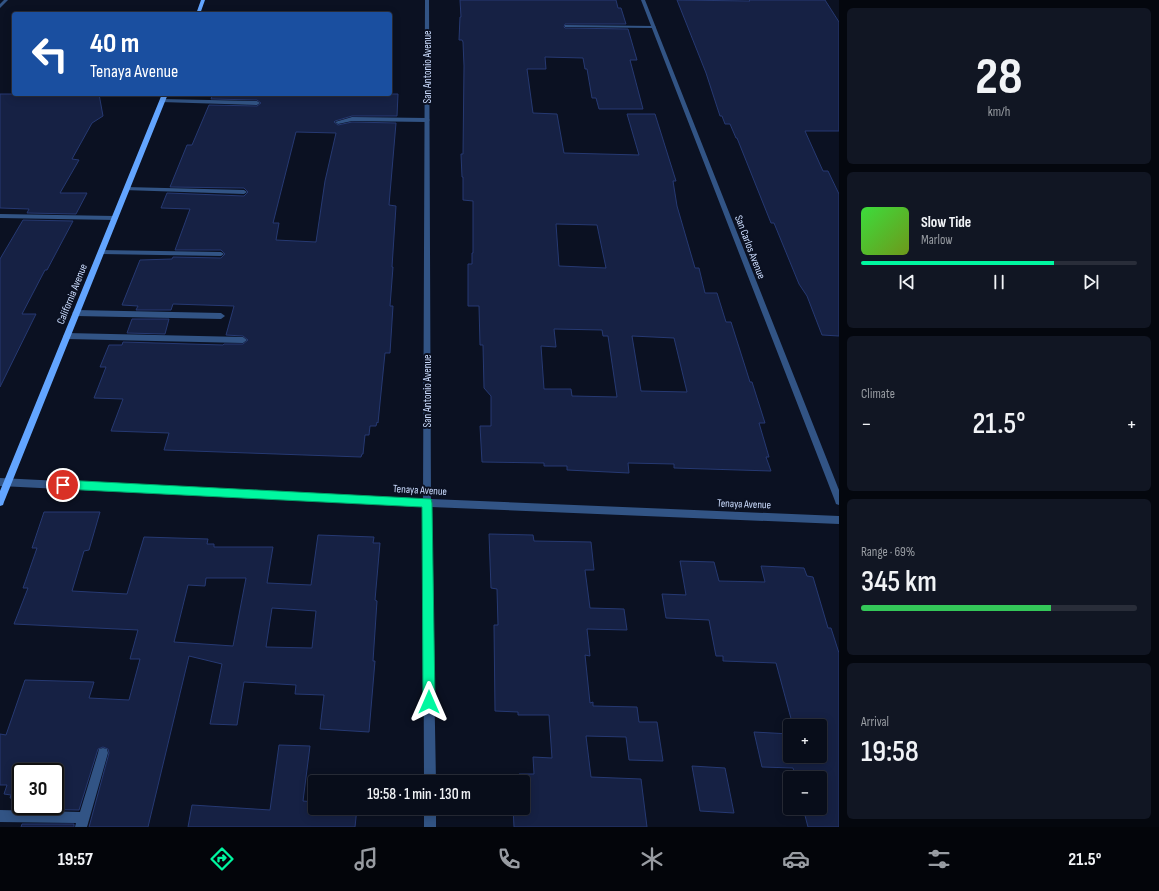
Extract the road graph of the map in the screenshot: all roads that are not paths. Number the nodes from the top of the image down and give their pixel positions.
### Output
1 (6, 0) edge
2 (203, 0) edge
3 (428, 0) edge
4 (643, 0) edge
5 (0, 7) edge
6 (199, 12) edge
7 (567, 26) dead end
8 (654, 27) junction
9 (164, 97) edge
10 (257, 103) dead end
11 (427, 120) junction
12 (338, 122) dead end
13 (126, 189) junction
14 (244, 192) dead end
15 (0, 216) edge
16 (115, 218) junction
17 (101, 252) junction
18 (221, 254) dead end
19 (76, 313) junction
20 (221, 316) dead end
21 (67, 336) junction
22 (244, 340) dead end
23 (4, 482) edge
24 (839, 501) edge
25 (0, 502) edge
26 (427, 503) junction
27 (839, 520) edge
28 (103, 753) dead end
29 (430, 775) edge
30 (430, 815) edge
31 (0, 816) edge
32 (82, 822) edge
33 (430, 827) edge

1 - 5 street
2 - 6 main road
3 - 11 street, San Antonio Avenue
4 - 8 street, San Carlos Avenue
7 - 8 street
8 - 24 street, San Carlos Avenue
9 - 10 street
9 - 13 main road, California Avenue
11 - 12 street
11 - 26 street, San Antonio Avenue
13 - 14 street
13 - 16 main road, California Avenue
15 - 16 street
16 - 17 main road, California Avenue
17 - 18 street
17 - 19 main road, California Avenue
19 - 20 street
19 - 21 main road, California Avenue
21 - 22 street
21 - 23 main road, California Avenue
23 - 25 main road, California Avenue
23 - 26 street, Tenaya Avenue
26 - 27 street, Tenaya Avenue
26 - 29 street, San Antonio Avenue
28 - 32 street
30 - 33 street
31 - 32 street

